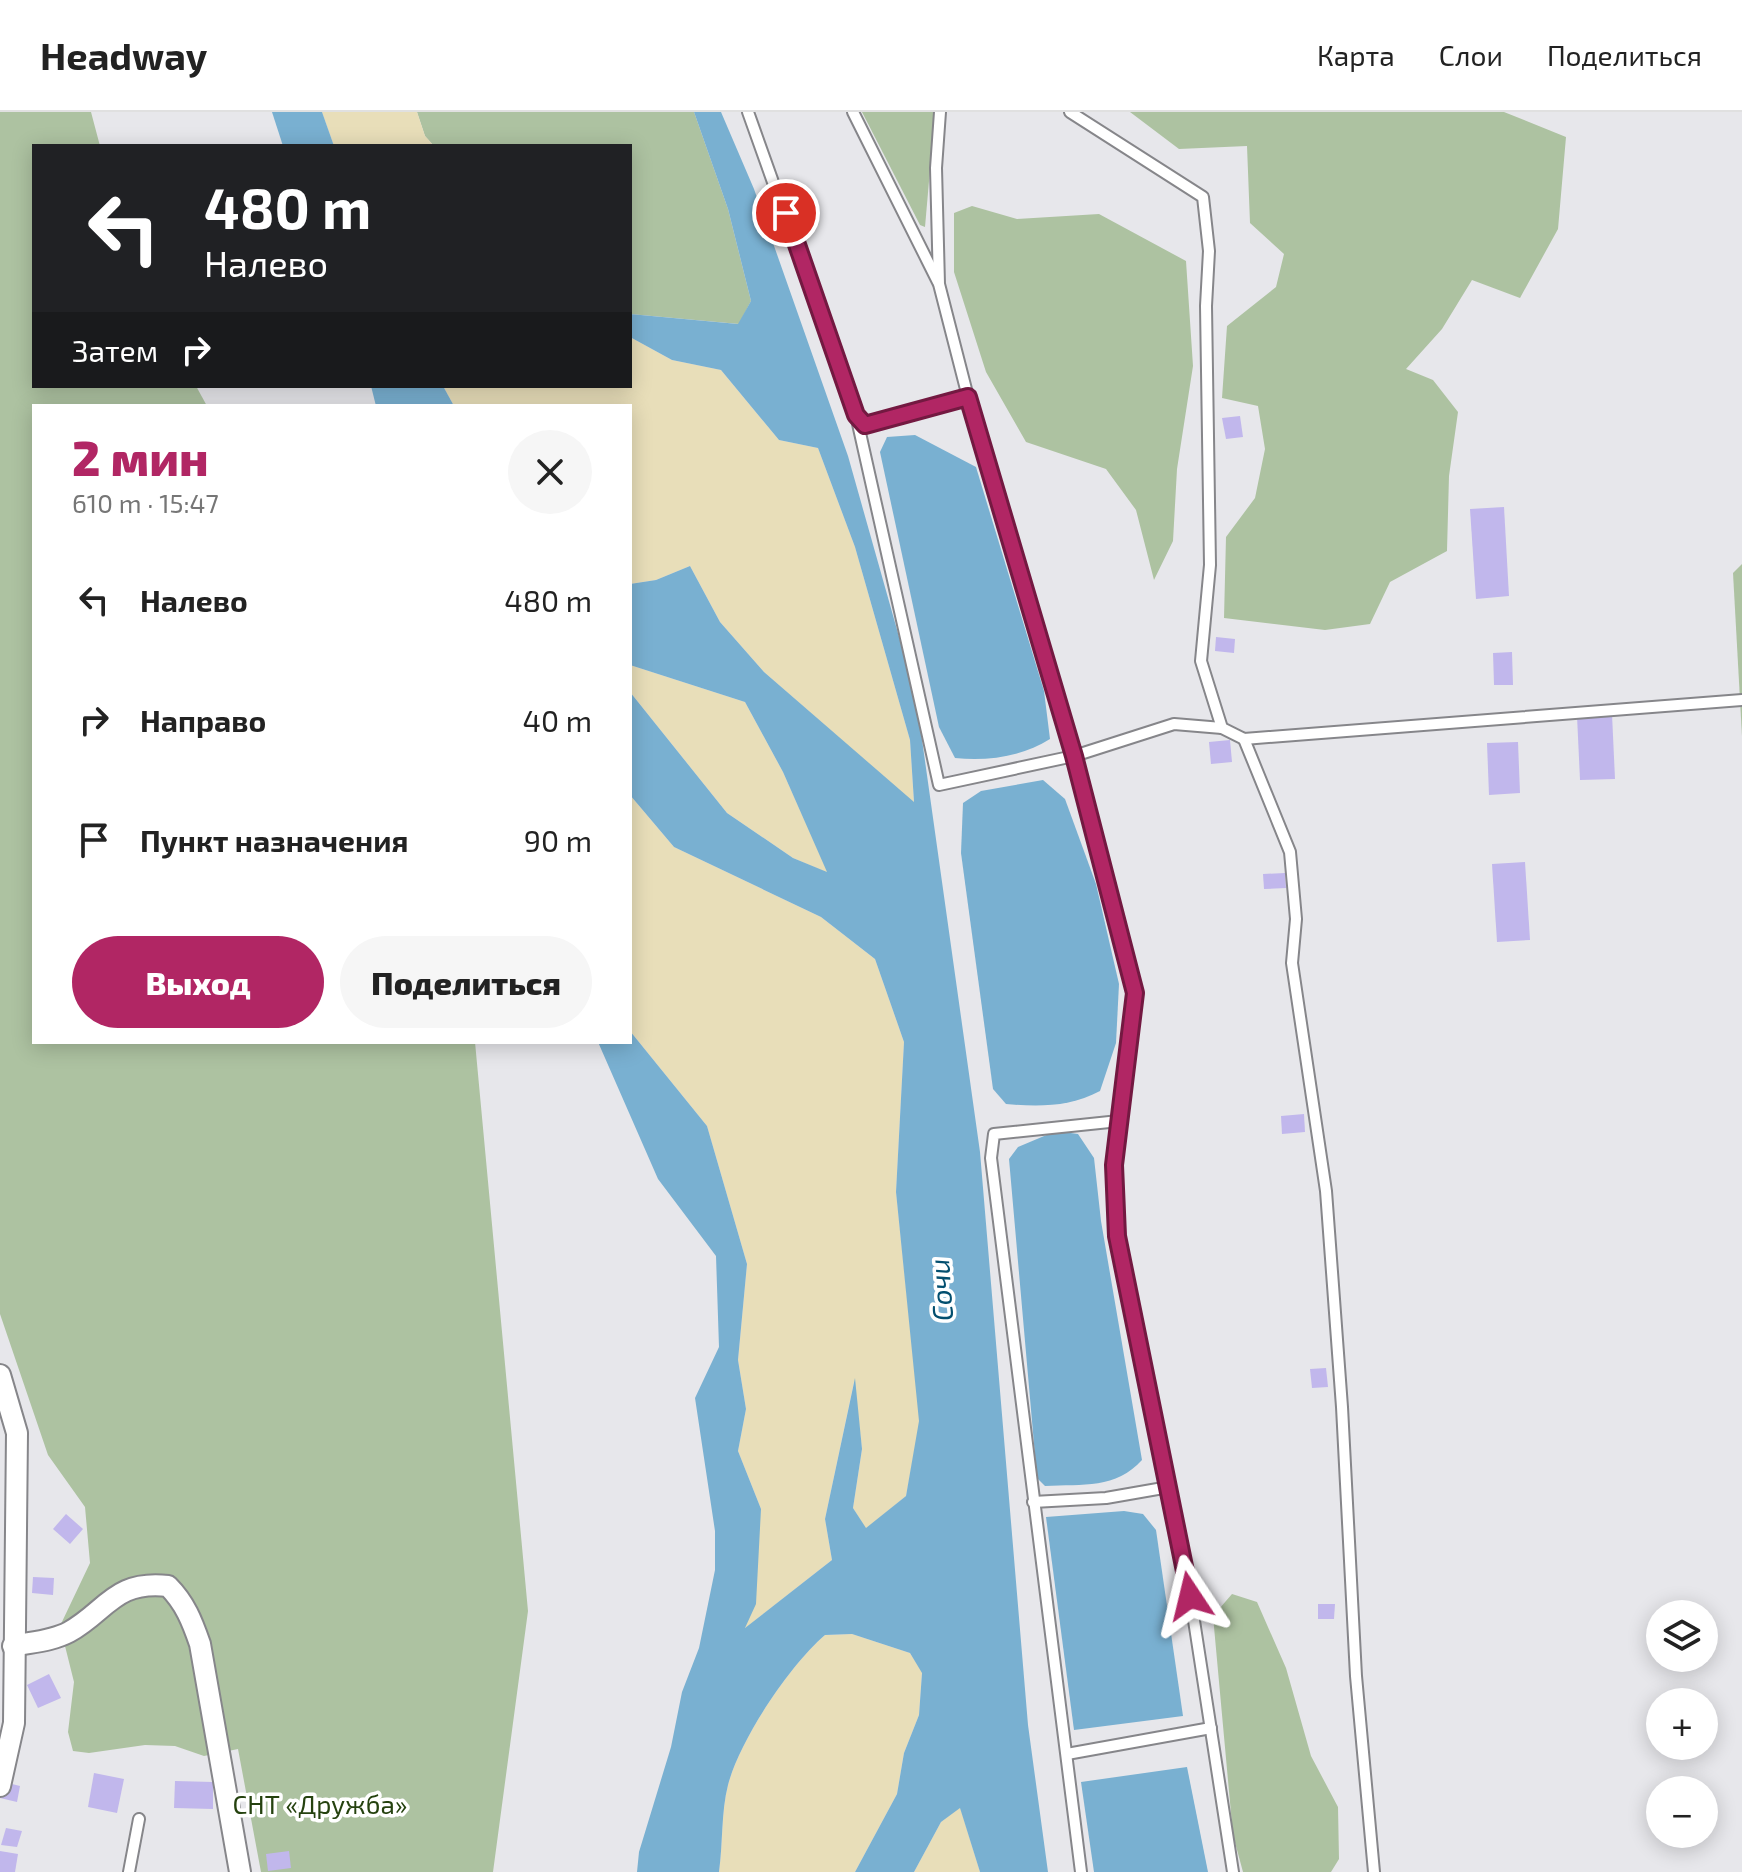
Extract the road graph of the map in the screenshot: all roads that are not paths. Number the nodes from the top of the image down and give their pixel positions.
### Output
1 (748, 112) edge
2 (853, 112) edge
3 (940, 112) edge
4 (1071, 112) edge
5 (939, 284) junction
6 (968, 397) junction
7 (856, 415) junction
8 (1742, 700) edge
9 (1222, 728) junction
10 (1244, 739) junction
11 (1074, 756) junction
12 (1119, 1121) junction
13 (0, 1375) edge
14 (1169, 1487) junction
15 (1033, 1502) junction
16 (13, 1646) junction
17 (1211, 1728) junction
18 (1067, 1754) junction
19 (0, 1786) edge
20 (139, 1819) dead end
21 (129, 1872) edge
22 (240, 1872) edge
23 (1081, 1872) edge
24 (1233, 1872) edge
25 (1374, 1872) edge

1 - 7 lane
2 - 5 lane
3 - 5 lane
4 - 9 lane
5 - 6 lane
6 - 7 lane
6 - 11 lane
7 - 11 lane
8 - 10 lane
9 - 10 lane
9 - 11 lane
10 - 25 lane
11 - 12 lane
12 - 14 lane
12 - 15 lane
13 - 16 street
14 - 15 lane
14 - 17 lane
15 - 18 lane
16 - 19 street
16 - 22 street
17 - 18 lane
17 - 24 lane
18 - 23 lane
20 - 21 lane

